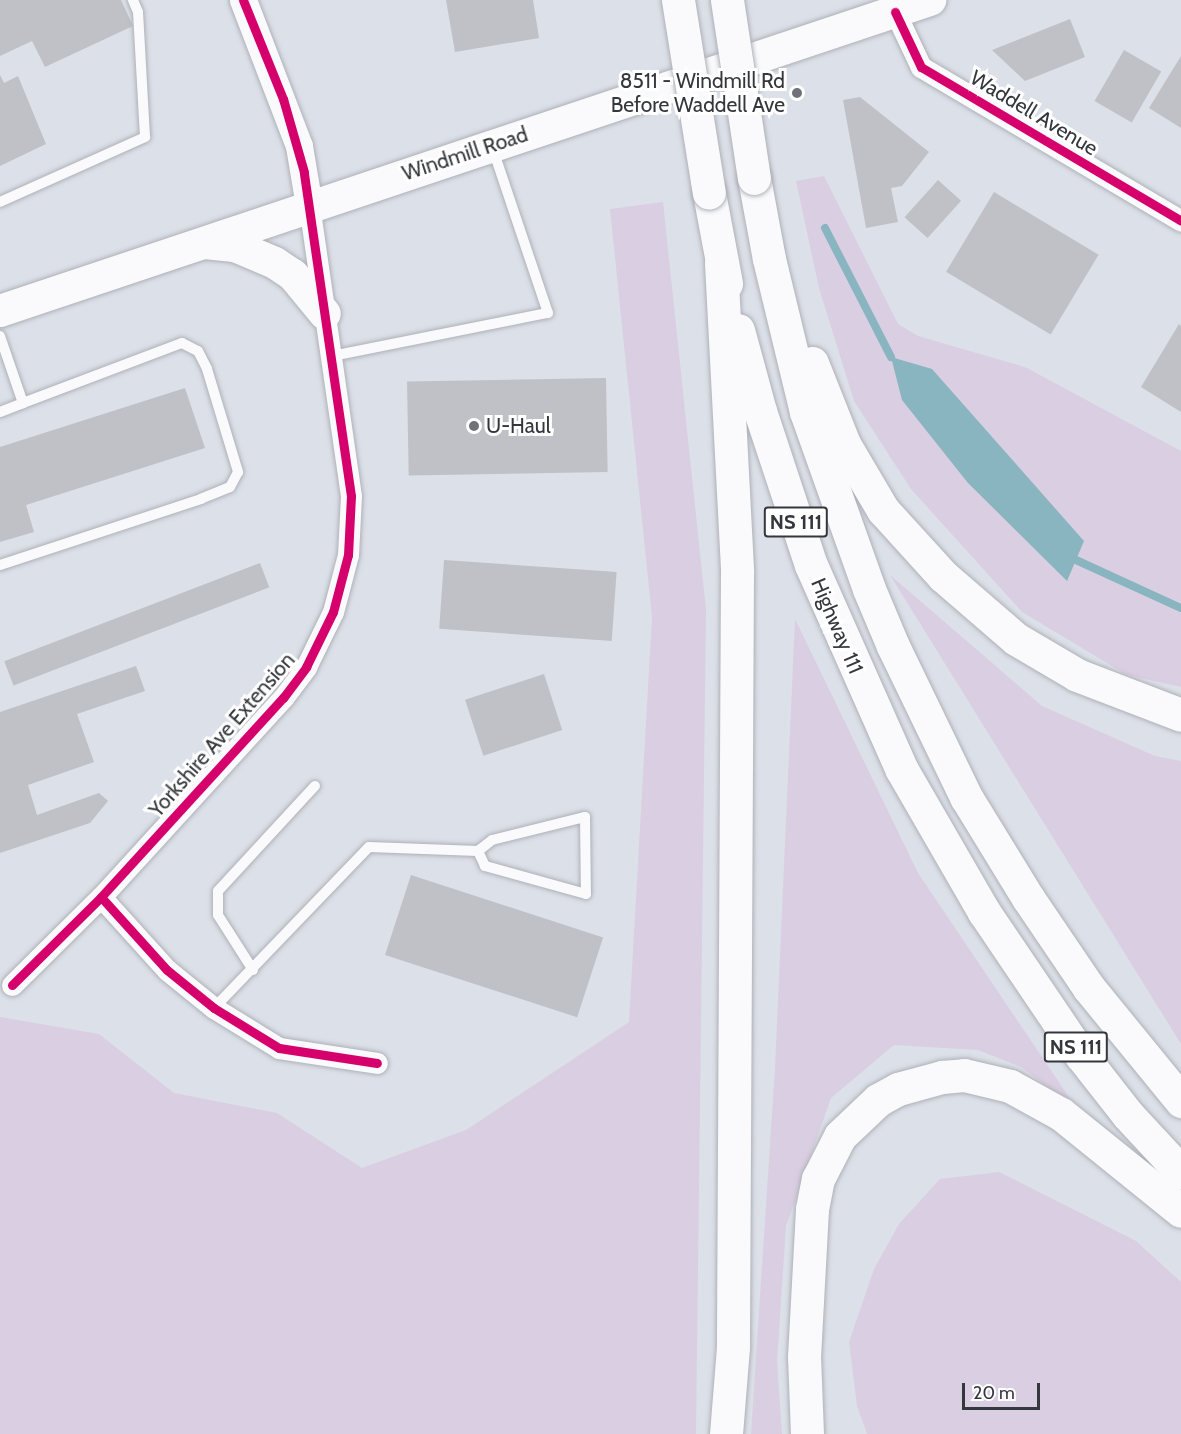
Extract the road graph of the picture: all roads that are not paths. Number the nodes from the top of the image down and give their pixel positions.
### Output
1 (133, 0) edge
2 (243, 0) edge
3 (678, 0) edge
4 (727, 0) edge
5 (930, 0) edge
6 (895, 12) junction
7 (492, 147) junction
8 (0, 202) edge
9 (309, 206) junction
10 (1181, 221) edge
11 (201, 243) junction
12 (769, 259) junction
13 (721, 263) junction
14 (0, 310) edge
15 (326, 314) junction
16 (0, 336) edge
17 (332, 356) junction
18 (23, 404) junction
19 (0, 412) edge
20 (0, 565) edge
21 (1181, 715) edge
22 (315, 786) dead end
23 (478, 851) junction
24 (101, 897) junction
25 (253, 970) junction
26 (12, 985) dead end
27 (214, 1008) junction
28 (377, 1063) dead end
29 (1181, 1101) edge
30 (1181, 1172) edge
31 (1181, 1211) edge
32 (726, 1434) edge
33 (807, 1434) edge

1 - 8 lane
2 - 9 street
3 - 13 highway, Highway 111 / NS 111, bridge
4 - 12 highway, Highway 111 / NS 111, bridge
5 - 6 main road, Windmill Road
6 - 7 main road, Windmill Road
6 - 10 street, Waddell Avenue
7 - 9 main road, Windmill Road
7 - 17 lane
9 - 11 main road, Windmill Road
9 - 15 street, Yorkshire Ave Extension
11 - 14 main road, Windmill Road
11 - 15 main road
12 - 21 highway
12 - 29 highway, Highway 111 / NS 111
13 - 30 highway, Highway 111 / NS 111
13 - 32 highway
15 - 17 street, Yorkshire Ave Extension
16 - 18 lane
17 - 24 street, Yorkshire Ave Extension
18 - 19 lane
18 - 20 lane
22 - 25 lane
23 - 23 lane
23 - 25 lane
24 - 26 street, Yorkshire Ave Extension
24 - 27 street
25 - 27 lane
27 - 28 street
31 - 33 highway

